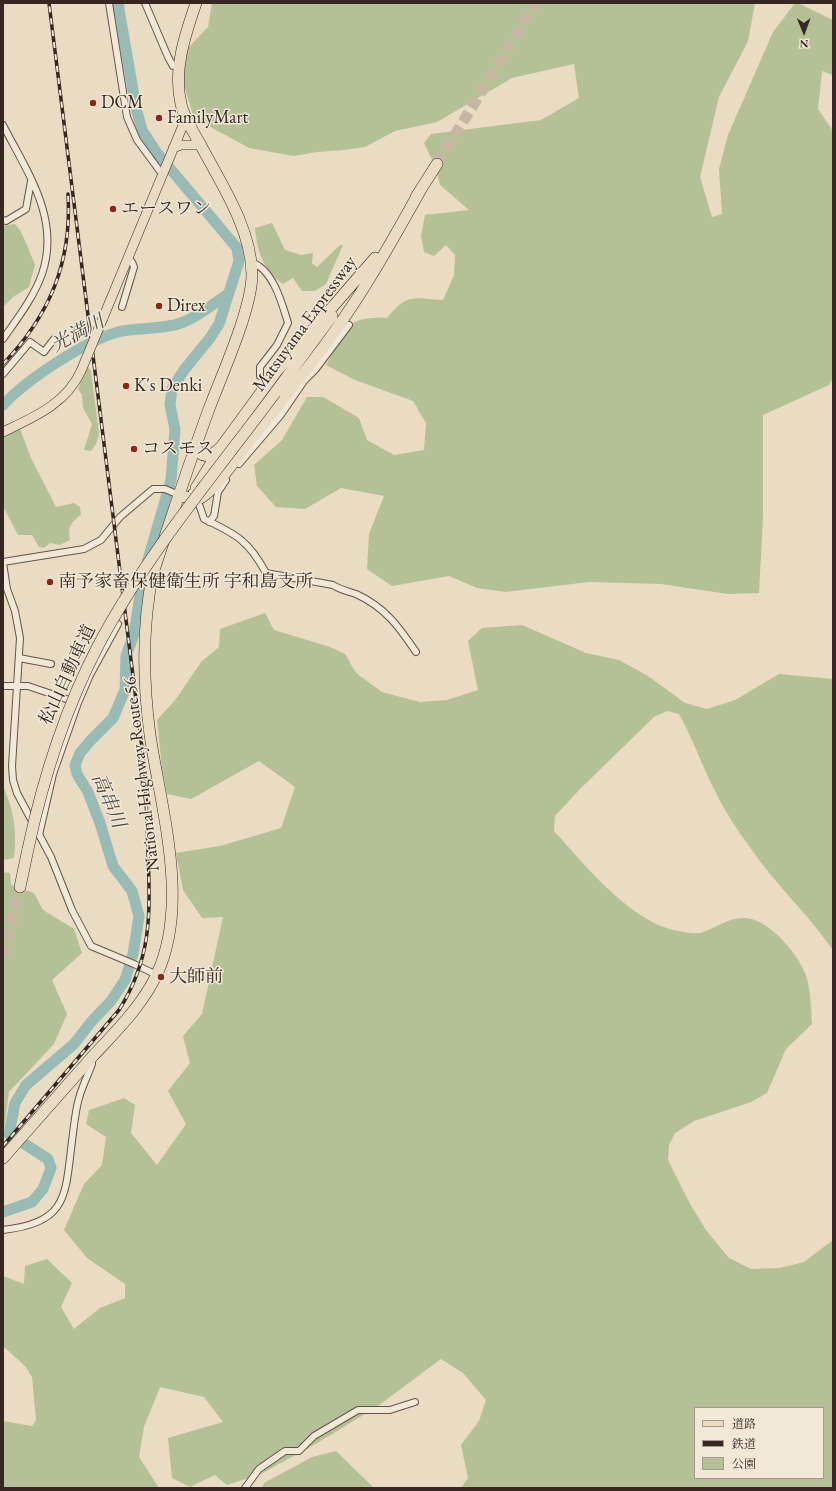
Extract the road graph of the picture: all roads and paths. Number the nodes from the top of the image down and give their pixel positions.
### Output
1 (109, 3) edge
2 (145, 3) edge
3 (196, 3) edge
4 (179, 68) junction
5 (186, 118) junction
6 (3, 125) edge
7 (200, 145) junction
8 (171, 152) junction
9 (437, 164) tunnel mouth
10 (163, 173) junction
11 (31, 181) junction
12 (420, 191) junction
13 (3, 220) edge
14 (128, 258) junction
15 (375, 258) junction
16 (251, 262) junction
17 (122, 307) dead end
18 (349, 325) dead end
19 (54, 339) dead end
20 (3, 340) edge
21 (3, 374) edge
22 (260, 376) dead end
23 (3, 432) edge
24 (224, 443) junction
25 (195, 446) junction
26 (176, 493) junction
27 (195, 497) junction
28 (210, 522) junction
29 (3, 563) edge
30 (5, 589) edge
31 (118, 624) dead end
32 (416, 652) dead end
33 (19, 658) junction
34 (51, 664) dead end
35 (17, 685) junction
36 (3, 686) edge
37 (78, 703) junction
38 (39, 835) junction
39 (20, 887) tunnel mouth
40 (157, 975) junction
41 (92, 1057) junction
42 (3, 1158) edge
43 (3, 1230) edge
44 (415, 1402) dead end
45 (245, 1488) edge

1 - 10 street
2 - 4 street
3 - 4 highway, National Highway Route 56
4 - 5 highway, National Highway Route 56
5 - 7 highway, National Highway Route 56
5 - 8 main road
6 - 11 street
7 - 8 main road
7 - 16 highway, National Highway Route 56
8 - 10 main road
9 - 12 highway, Matsuyama Expressway
10 - 14 main road
11 - 13 street
11 - 20 street
12 - 15 highway, Matsuyama Expressway
12 - 27 highway
14 - 17 street
14 - 23 main road, bridge
15 - 24 highway
15 - 27 highway, Matsuyama Expressway, bridge
16 - 22 street
16 - 25 highway, National Highway Route 56
18 - 28 street
19 - 21 street
24 - 25 highway
24 - 27 highway
25 - 26 highway, National Highway Route 56
26 - 27 highway
26 - 29 street
26 - 40 highway, National Highway Route 56
27 - 28 street
27 - 39 highway, 松山自動車道, bridge
28 - 32 street
29 - 30 street
30 - 33 street
31 - 37 street
33 - 34 street
33 - 35 street
35 - 36 street
35 - 37 street
35 - 38 street
37 - 38 street
38 - 40 street
40 - 41 highway, National Highway Route 56
41 - 42 highway, National Highway Route 56
41 - 43 street
44 - 45 street

